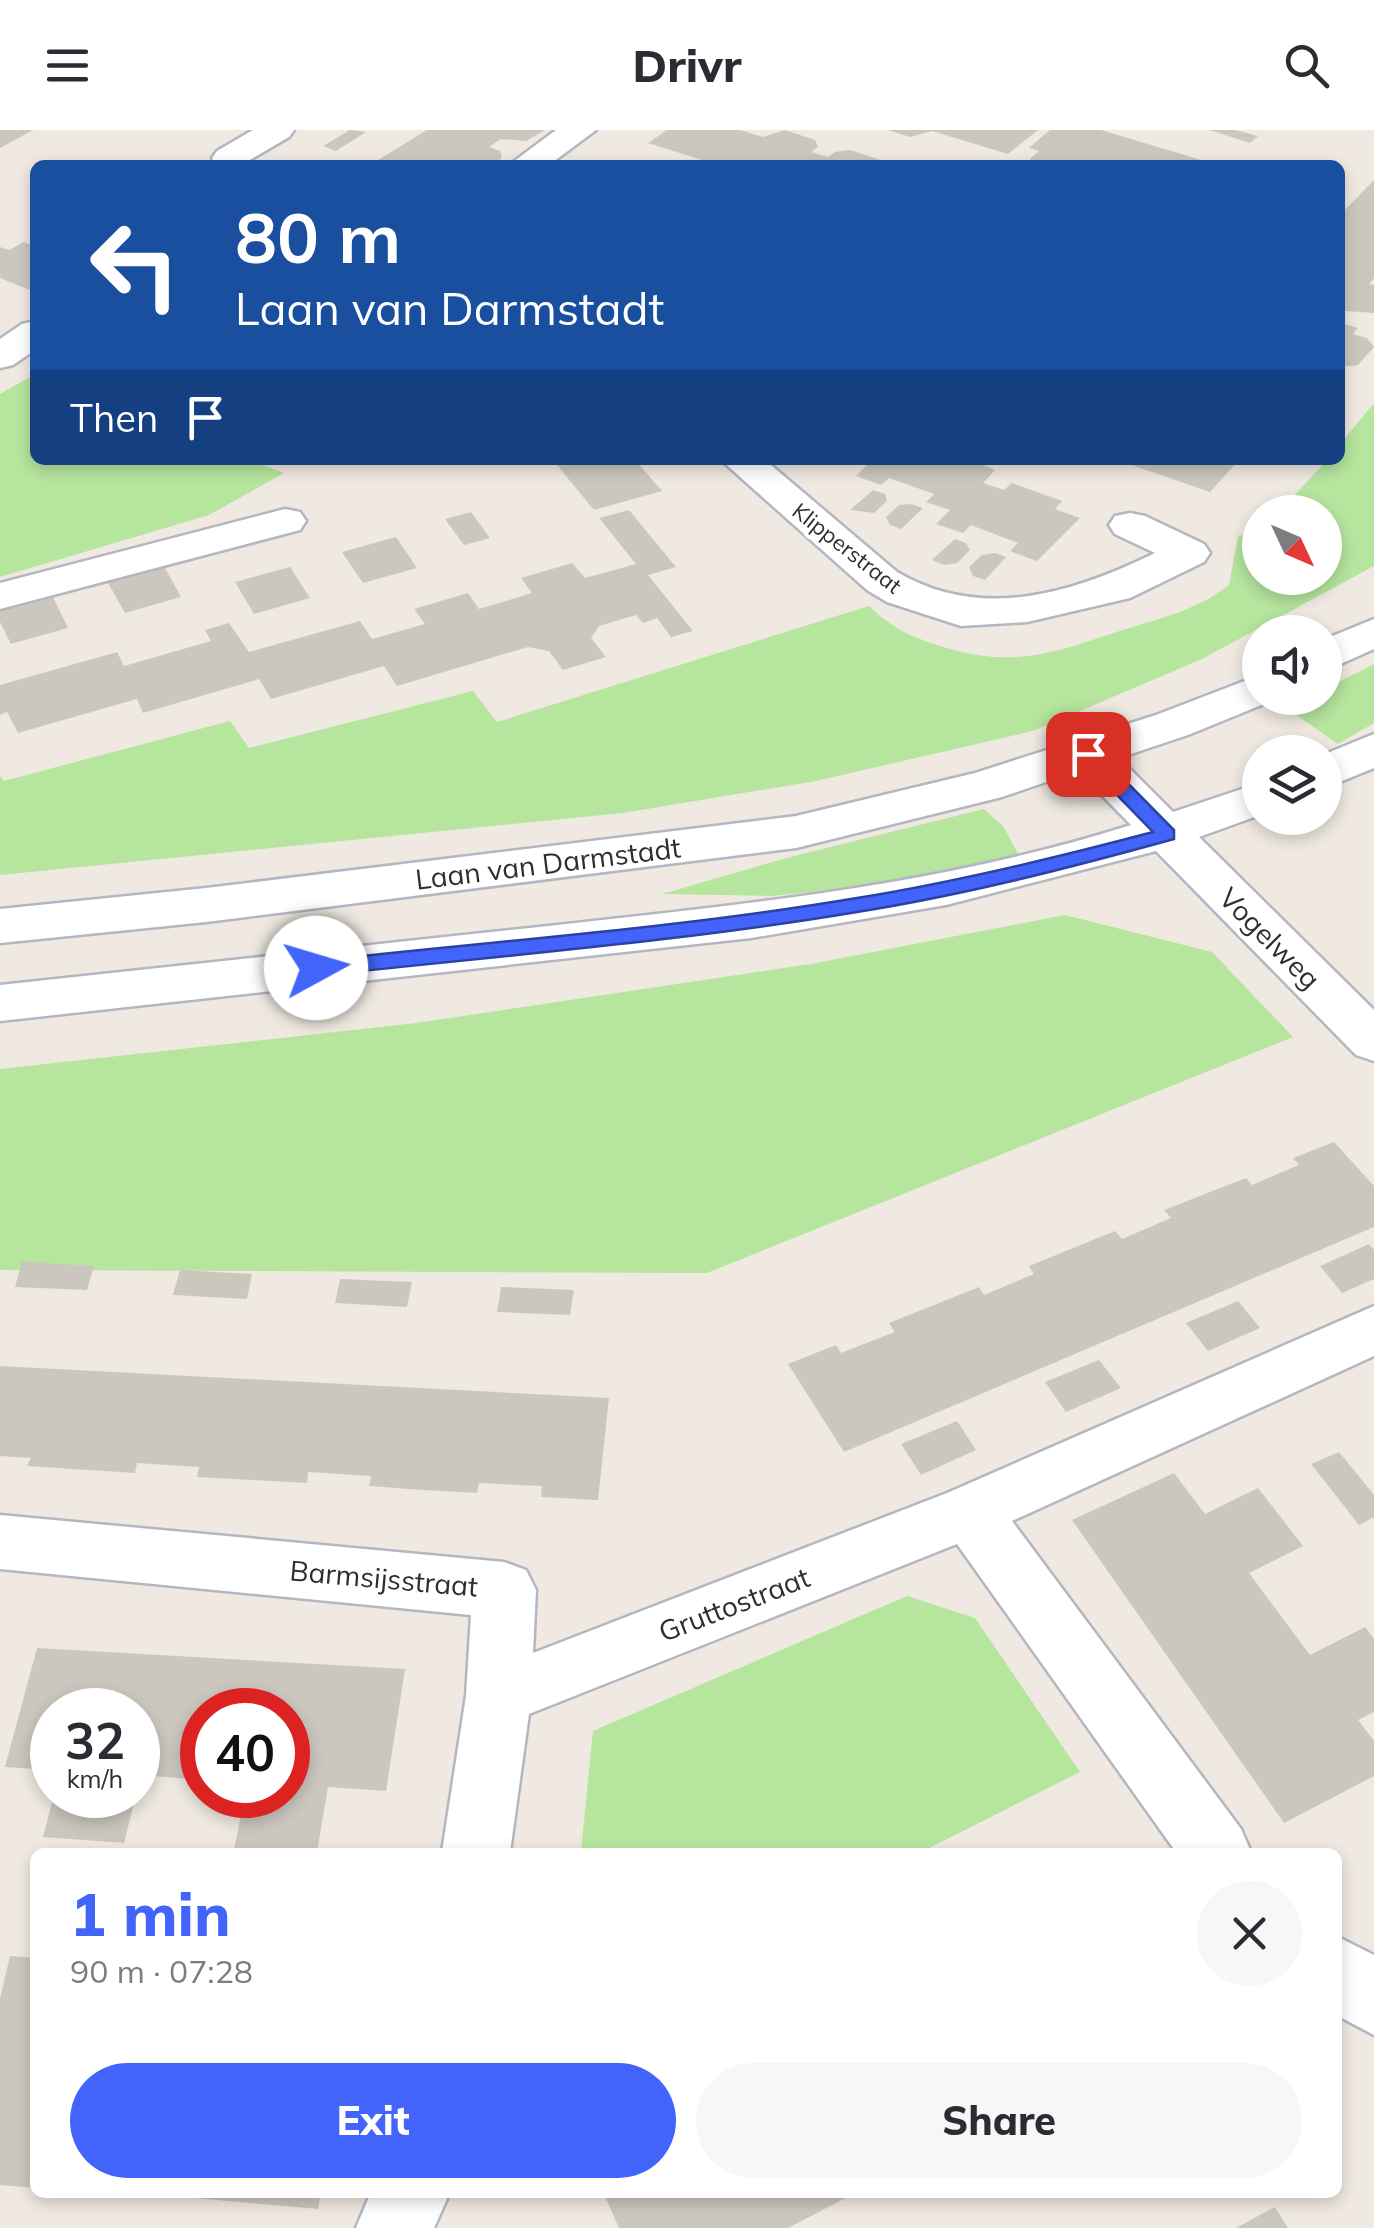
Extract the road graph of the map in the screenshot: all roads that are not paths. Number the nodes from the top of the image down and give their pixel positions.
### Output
1 (277, 130) edge
2 (580, 130) edge
3 (231, 160) edge
4 (534, 160) edge
5 (0, 317) edge
6 (30, 330) edge
7 (30, 336) edge
8 (0, 357) edge
9 (748, 465) edge
10 (285, 521) dead end
11 (1130, 524) dead end
12 (0, 596) edge
13 (1374, 632) edge
14 (1342, 648) edge
15 (1242, 696) edge
16 (1374, 750) edge
17 (1088, 754) junction
18 (1342, 765) edge
19 (1242, 805) edge
20 (1167, 834) junction
21 (0, 926) edge
22 (0, 1003) edge
23 (1374, 1042) edge
24 (1374, 1330) edge
25 (969, 1512) junction
26 (0, 1542) edge
27 (499, 1696) junction
28 (477, 1848) edge
29 (1214, 1848) edge
30 (1342, 1975) edge
31 (1374, 1998) edge
32 (409, 2198) edge
33 (394, 2228) edge

1 - 3 street
2 - 4 street
5 - 6 street
7 - 8 street
9 - 11 street, Klipperstraat
10 - 12 street
13 - 14 street
15 - 17 street, Laan van Darmstadt
16 - 18 street
17 - 20 street
17 - 21 street, Laan van Darmstadt
19 - 20 street
20 - 22 street
20 - 23 street, Vogelweg
24 - 25 street, Gruttostraat
25 - 27 street, Gruttostraat
25 - 29 street
26 - 27 street, Barmsijsstraat
27 - 28 street, Barmsijsstraat
30 - 31 street
32 - 33 street

